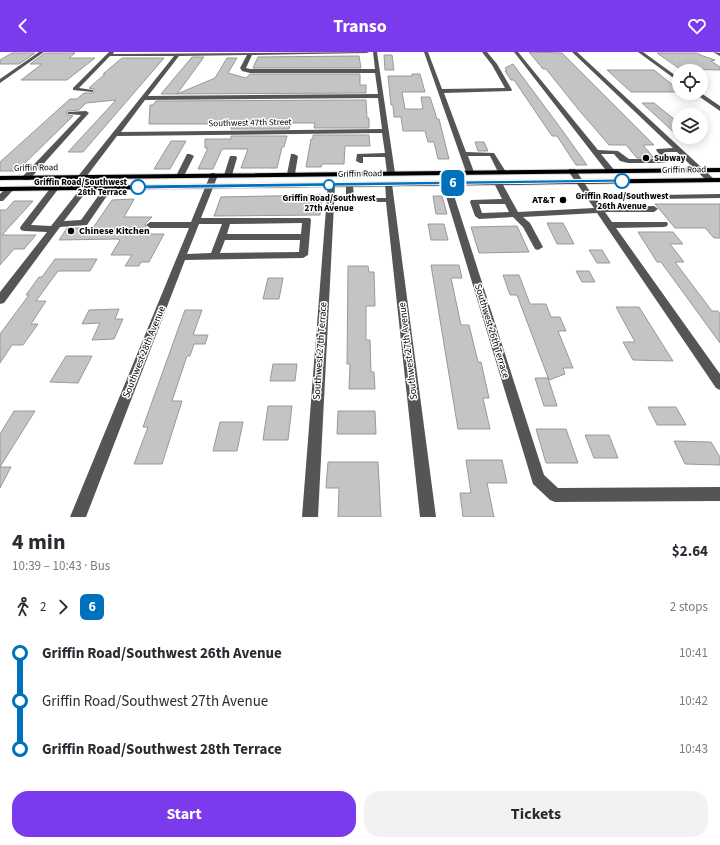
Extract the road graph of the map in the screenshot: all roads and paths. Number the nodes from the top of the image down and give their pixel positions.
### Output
1 (42, 52) edge
2 (367, 52) edge
3 (375, 52) edge
4 (426, 52) edge
5 (484, 52) edge
6 (516, 52) edge
7 (574, 52) edge
8 (640, 52) edge
9 (715, 52) edge
10 (151, 53) edge
11 (225, 53) edge
12 (250, 53) junction
13 (110, 54) edge
14 (178, 54) junction
15 (720, 55) edge
16 (377, 71) junction
17 (672, 75) edge
18 (0, 81) edge
19 (91, 91) dead end
20 (440, 91) junction
21 (380, 96) junction
22 (144, 98) junction
23 (707, 100) edge
24 (720, 109) edge
25 (70, 113) dead end
26 (384, 130) junction
27 (116, 134) junction
28 (678, 150) junction
29 (596, 152) junction
30 (464, 154) junction
31 (388, 155) junction
32 (190, 156) dead end
33 (294, 156) dead end
34 (233, 158) dead end
35 (360, 161) dead end
36 (700, 170) junction
37 (720, 170) edge
38 (572, 171) junction
39 (610, 171) junction
40 (470, 172) junction
41 (502, 172) junction
42 (419, 173) junction
43 (291, 174) junction
44 (214, 175) junction
45 (228, 175) junction
46 (180, 176) junction
47 (82, 177) junction
48 (0, 178) edge
49 (26, 178) junction
50 (390, 179) junction
51 (710, 180) junction
52 (720, 180) edge
53 (580, 182) junction
54 (446, 183) junction
55 (498, 183) junction
56 (349, 184) junction
57 (359, 184) junction
58 (331, 185) junction
59 (210, 186) junction
60 (55, 188) junction
61 (85, 188) junction
62 (109, 188) junction
63 (0, 189) edge
64 (10, 189) junction
65 (720, 192) edge
66 (720, 196) edge
67 (591, 198) junction
68 (0, 199) edge
69 (390, 200) junction
70 (508, 201) junction
71 (654, 209) dead end
72 (599, 210) junction
73 (515, 215) junction
74 (227, 221) junction
75 (196, 223) junction
76 (664, 224) dead end
77 (150, 225) dead end
78 (610, 225) junction
79 (56, 226) junction
80 (305, 237) junction
81 (221, 238) junction
82 (538, 247) dead end
83 (182, 257) junction
84 (214, 257) junction
85 (0, 300) edge
86 (720, 384) edge
87 (720, 494) edge
88 (78, 517) edge
89 (310, 517) edge
90 (428, 517) edge

1 - 18 street
2 - 12 street
3 - 16 street, Southwest 27th Avenue
4 - 20 street
5 - 20 street
6 - 29 street
7 - 28 street
8 - 17 street
9 - 15 street
10 - 13 street
10 - 14 street
11 - 12 street
11 - 14 street
12 - 16 street
13 - 19 street
14 - 22 street
16 - 21 street, Southwest 27th Avenue
20 - 30 street
21 - 22 street
21 - 26 street, Southwest 27th Avenue
22 - 27 street
23 - 24 street
25 - 49 street
26 - 27 street, Southwest 47th Street
26 - 31 street, Southwest 27th Avenue
27 - 47 street
28 - 29 street
28 - 36 street
29 - 39 street
30 - 40 street
30 - 41 street
31 - 35 street
31 - 50 street, Southwest 27th Avenue
32 - 46 street
33 - 43 street
34 - 45 street
36 - 37 main road, Griffin Road
36 - 39 main road, Griffin Road
36 - 51 street
38 - 39 main road, Griffin Road
38 - 41 main road, Griffin Road
38 - 53 street
40 - 41 main road, Griffin Road
40 - 42 main road, Griffin Road
42 - 50 main road
42 - 50 main road, Griffin Road
43 - 45 main road, Griffin Road
43 - 50 main road, Griffin Road
44 - 45 main road, Griffin Road
44 - 46 main road, Griffin Road
44 - 59 street, Southwest 28th Avenue
46 - 47 main road, Griffin Road
47 - 49 main road, Griffin Road
47 - 61 street
48 - 49 main road, Griffin Road
50 - 54 main road, Griffin Road
50 - 57 main road, Griffin Road
50 - 57 main road
50 - 69 street, Southwest 27th Avenue
51 - 52 main road, Griffin Road
51 - 53 main road, Griffin Road
51 - 65 street
53 - 55 main road, Griffin Road
53 - 67 street
54 - 55 main road, Griffin Road
54 - 87 street, Southwest 26th Terrace
55 - 70 street
56 - 57 main road, Griffin Road
56 - 58 main road, Griffin Road
56 - 69 street
58 - 59 main road, Griffin Road
58 - 89 street, Southwest 27th Terrace
59 - 62 main road, Griffin Road
59 - 75 street, Southwest 28th Avenue
60 - 61 main road, Griffin Road
60 - 64 main road, Griffin Road
60 - 79 street
61 - 62 main road, Griffin Road
61 - 79 street
62 - 79 street
63 - 64 main road, Griffin Road
64 - 68 street
66 - 67 street
67 - 72 street
69 - 90 street, Southwest 27th Avenue
70 - 73 street
70 - 73 street
71 - 72 street
72 - 73 street
72 - 78 street
73 - 82 street
74 - 75 street
74 - 80 street
74 - 81 street
75 - 77 street
75 - 83 street, Southwest 28th Avenue
76 - 78 street
78 - 86 street
79 - 85 street
80 - 81 street
80 - 84 street
81 - 84 street
83 - 84 street
83 - 88 street, Southwest 28th Avenue

